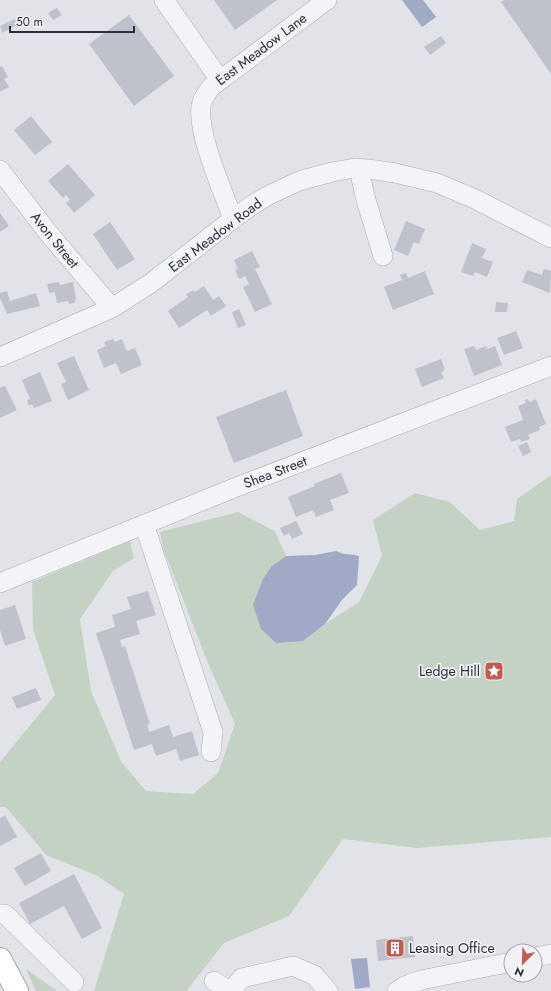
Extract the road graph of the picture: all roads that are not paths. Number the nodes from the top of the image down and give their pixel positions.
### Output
1 (164, 0) edge
2 (327, 0) edge
3 (306, 6) edge
4 (220, 80) junction
5 (359, 169) junction
6 (0, 170) edge
7 (233, 219) junction
8 (551, 238) edge
9 (383, 256) dead end
10 (112, 308) junction
11 (0, 357) edge
12 (551, 366) edge
13 (144, 524) junction
14 (0, 583) edge
15 (210, 752) dead end
16 (0, 914) edge
17 (0, 959) edge
18 (503, 964) edge
19 (74, 982) dead end
20 (225, 988) edge
21 (17, 991) edge
22 (328, 991) edge
23 (397, 991) edge

1 - 4 street
2 - 3 street, East Meadow Lane
3 - 4 street, East Meadow Lane
4 - 7 street, East Meadow Lane
5 - 7 street, East Meadow Road
5 - 8 street, East Meadow Road
5 - 9 street
6 - 10 street, Avon Street
7 - 10 street, East Meadow Road
10 - 11 street, East Meadow Road
12 - 13 street, Shea Street
13 - 14 street, Shea Street
13 - 15 street
16 - 19 street
17 - 21 main road
18 - 23 street
20 - 22 street

